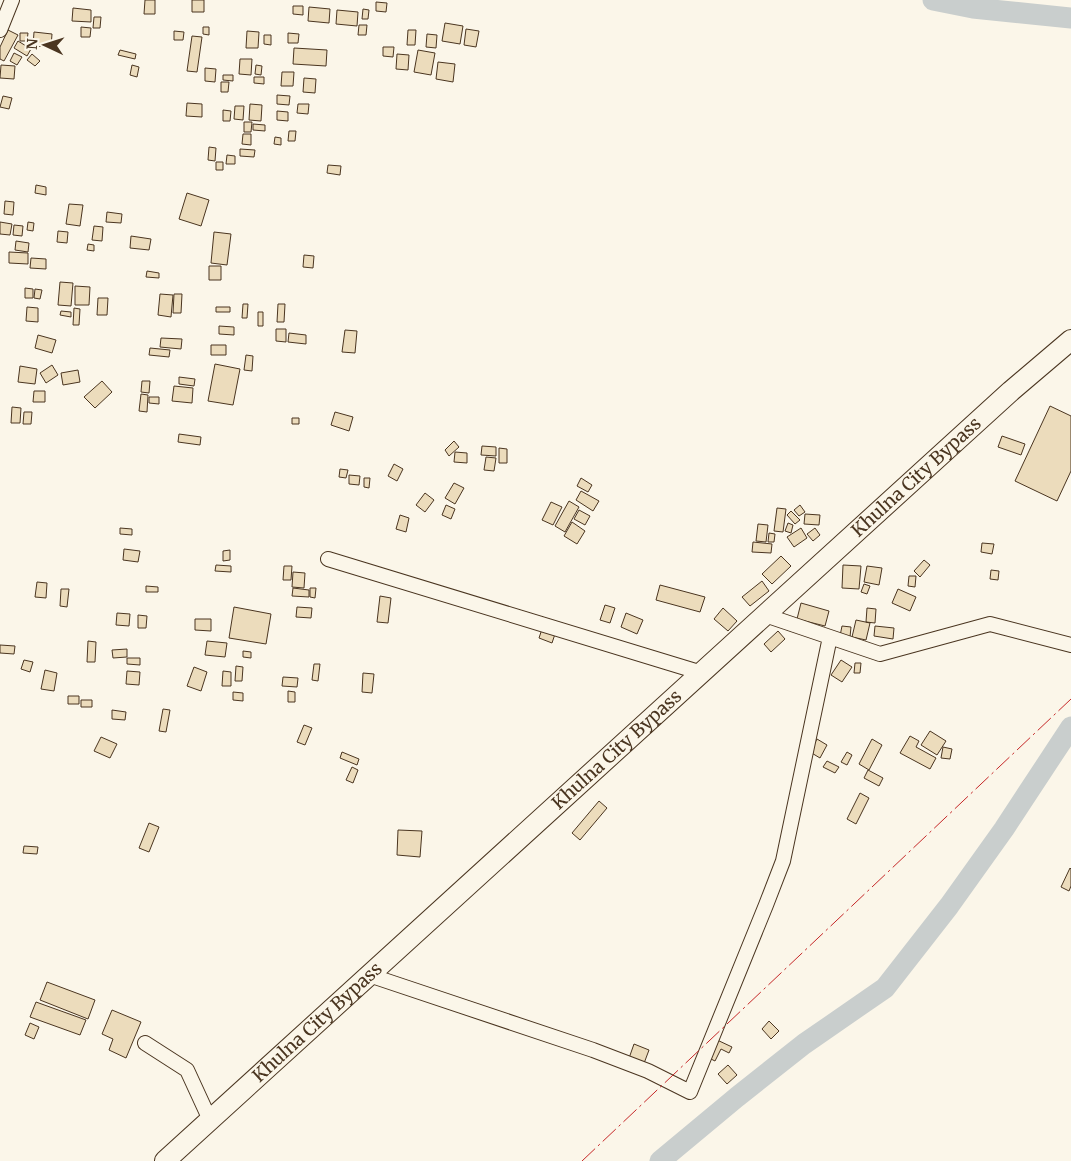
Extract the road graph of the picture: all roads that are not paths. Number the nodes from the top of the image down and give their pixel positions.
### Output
1 (12, 0) edge
2 (0, 30) edge
3 (1071, 340) edge
4 (328, 559) dead end
5 (765, 615) junction
6 (830, 637) junction
7 (1071, 645) edge
8 (702, 673) junction
9 (369, 975) junction
10 (145, 1044) dead end
11 (210, 1120) junction
12 (165, 1161) edge

1 - 2 street
3 - 5 highway, Khulna City Bypass
4 - 8 street
5 - 6 street
5 - 8 highway, Khulna City Bypass
6 - 7 street
6 - 9 street
8 - 9 highway, Khulna City Bypass
9 - 11 highway, Khulna City Bypass
10 - 11 street
11 - 12 highway, Khulna City Bypass

